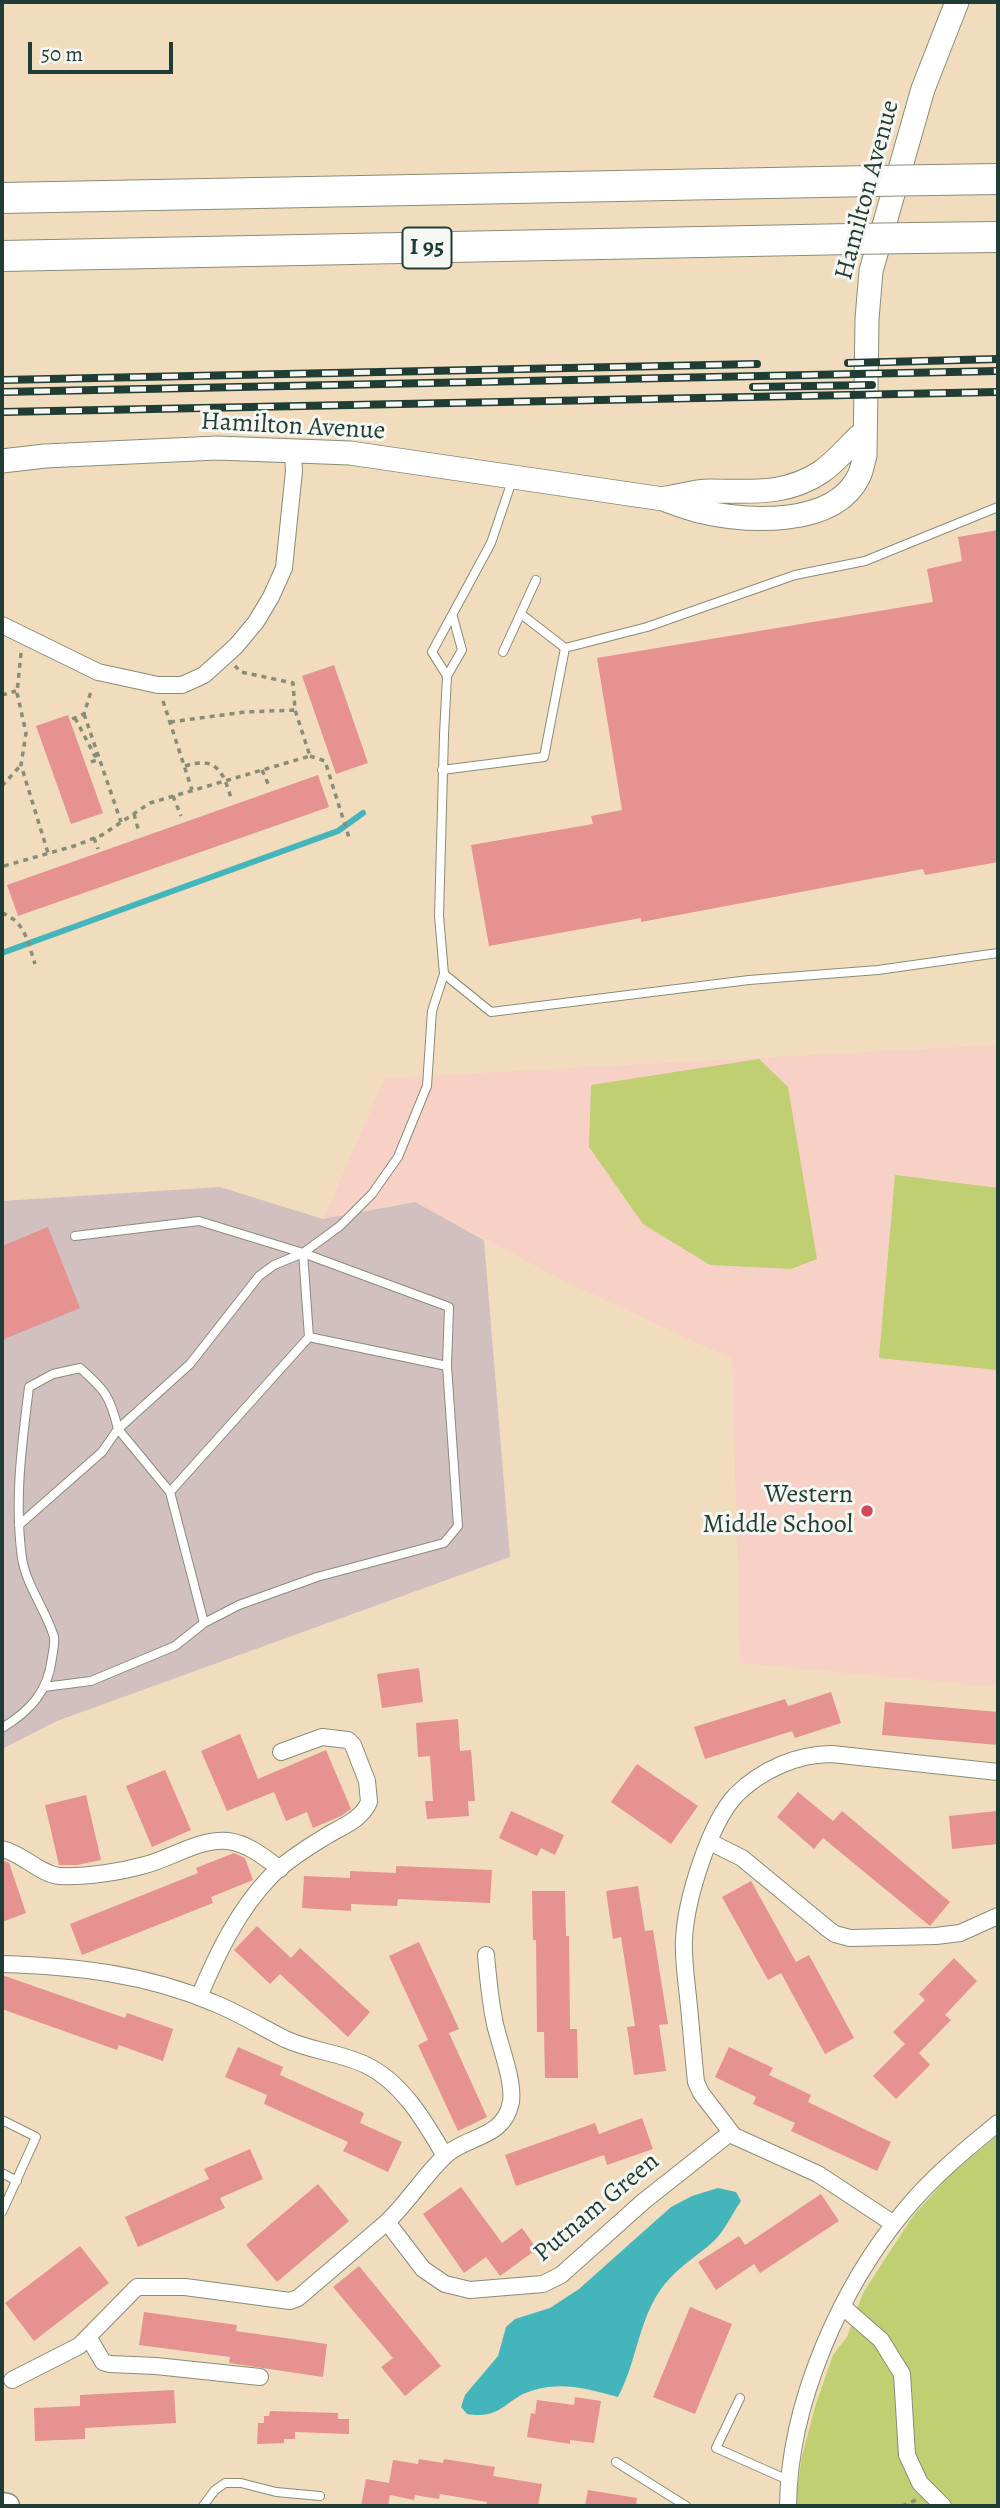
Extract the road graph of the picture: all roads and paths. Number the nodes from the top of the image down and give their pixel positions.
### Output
1 (957, 2) edge
2 (998, 179) edge
3 (2, 185) edge
4 (123, 195) junction
5 (2, 198) edge
6 (998, 237) edge
7 (2, 256) edge
8 (865, 431) junction
9 (293, 450) junction
10 (2, 461) edge
11 (513, 478) junction
12 (663, 499) junction
13 (998, 507) edge
14 (536, 580) dead end
15 (521, 614) junction
16 (453, 617) junction
17 (2, 625) edge
18 (28, 639) junction
19 (565, 648) junction
20 (503, 652) dead end
21 (225, 656) junction
22 (98, 672) junction
23 (447, 676) junction
24 (299, 682) dead end
25 (293, 683) junction
26 (158, 685) junction
27 (17, 690) junction
28 (2, 695) edge
29 (295, 710) junction
30 (84, 714) junction
31 (170, 722) junction
32 (100, 756) junction
33 (310, 756) junction
34 (91, 762) dead end
35 (21, 765) junction
36 (184, 766) junction
37 (262, 769) junction
38 (442, 770) junction
39 (226, 780) junction
40 (2, 786) edge
41 (268, 786) dead end
42 (192, 790) junction
43 (173, 796) junction
44 (231, 797) dead end
45 (115, 803) junction
46 (106, 807) dead end
47 (134, 814) junction
48 (181, 816) dead end
49 (121, 822) junction
50 (139, 832) dead end
51 (94, 838) junction
52 (350, 841) dead end
53 (98, 849) dead end
54 (48, 853) junction
55 (4, 866) dead end
56 (2, 913) edge
57 (998, 953) edge
58 (34, 964) dead end
59 (444, 974) junction
60 (75, 1236) dead end
61 (303, 1253) junction
62 (309, 1337) junction
63 (447, 1366) junction
64 (118, 1429) junction
65 (170, 1492) junction
66 (19, 1525) junction
67 (204, 1623) junction
68 (44, 1687) junction
69 (2, 1728) edge
70 (281, 1752) dead end
71 (998, 1772) edge
72 (710, 1842) junction
73 (2, 1849) edge
74 (280, 1869) junction
75 (998, 1916) edge
76 (486, 1955) dead end
77 (2, 1964) edge
78 (199, 1997) junction
79 (2, 2120) edge
80 (998, 2123) edge
81 (730, 2133) junction
82 (446, 2156) junction
83 (2, 2174) edge
84 (17, 2181) junction
85 (2, 2212) edge
86 (387, 2222) junction
87 (894, 2224) junction
88 (842, 2306) junction
89 (89, 2338) junction
90 (261, 2377) dead end
91 (12, 2380) dead end
92 (740, 2398) dead end
93 (616, 2462) dead end
94 (788, 2480) junction
95 (320, 2496) dead end
96 (2, 2505) edge
97 (7, 2506) edge
98 (203, 2506) edge
99 (686, 2506) edge
100 (788, 2506) edge
101 (943, 2506) edge

1 - 8 main road, Hamilton Avenue
2 - 4 highway, I 95, bridge
3 - 4 highway
4 - 5 highway, I 95
6 - 7 highway, I 95, bridge
8 - 12 main road, Hamilton Avenue
8 - 12 main road, Hamilton Avenue
9 - 10 main road, Hamilton Avenue
9 - 11 main road, Hamilton Avenue
9 - 21 street
11 - 12 main road, Hamilton Avenue
11 - 16 lane
13 - 19 lane
14 - 15 lane
15 - 19 lane
15 - 20 lane
16 - 23 lane
16 - 23 lane
17 - 18 street
18 - 22 street
18 - 27 path
19 - 38 lane
21 - 25 path
21 - 26 street
22 - 26 street
22 - 30 path
23 - 38 lane
24 - 25 path
25 - 29 path
26 - 31 path
27 - 28 path
27 - 35 path
29 - 31 path
29 - 33 path
30 - 32 path
30 - 32 path
31 - 36 path
32 - 34 path
32 - 45 path
33 - 37 path
33 - 52 path
35 - 40 path
35 - 54 path
36 - 39 path
36 - 42 path
37 - 39 path
37 - 41 path
38 - 59 lane
39 - 42 path
39 - 44 path
42 - 43 path
43 - 47 path
43 - 48 path
45 - 46 path
45 - 49 path
47 - 49 path
47 - 50 path
49 - 51 path
51 - 53 path
51 - 54 path
54 - 55 path
56 - 58 path
57 - 59 lane
59 - 61 lane
60 - 61 lane
61 - 62 lane
61 - 63 lane
61 - 64 lane
62 - 63 lane
62 - 65 lane
63 - 67 lane
64 - 65 lane
64 - 66 lane
64 - 66 lane
65 - 67 lane
66 - 68 lane
67 - 68 lane
68 - 69 lane
70 - 74 street
71 - 72 street
72 - 75 street
72 - 81 street
73 - 74 street
74 - 78 street
76 - 82 street
77 - 78 street
78 - 82 street
79 - 84 lane
80 - 87 street
81 - 86 street, Putnam Green
81 - 87 street
82 - 86 street
83 - 84 lane
84 - 85 lane
86 - 89 street
87 - 88 street
88 - 94 street
88 - 101 street
89 - 90 street
89 - 91 street
92 - 94 lane
93 - 99 lane
94 - 100 street
95 - 98 lane
96 - 97 main road

